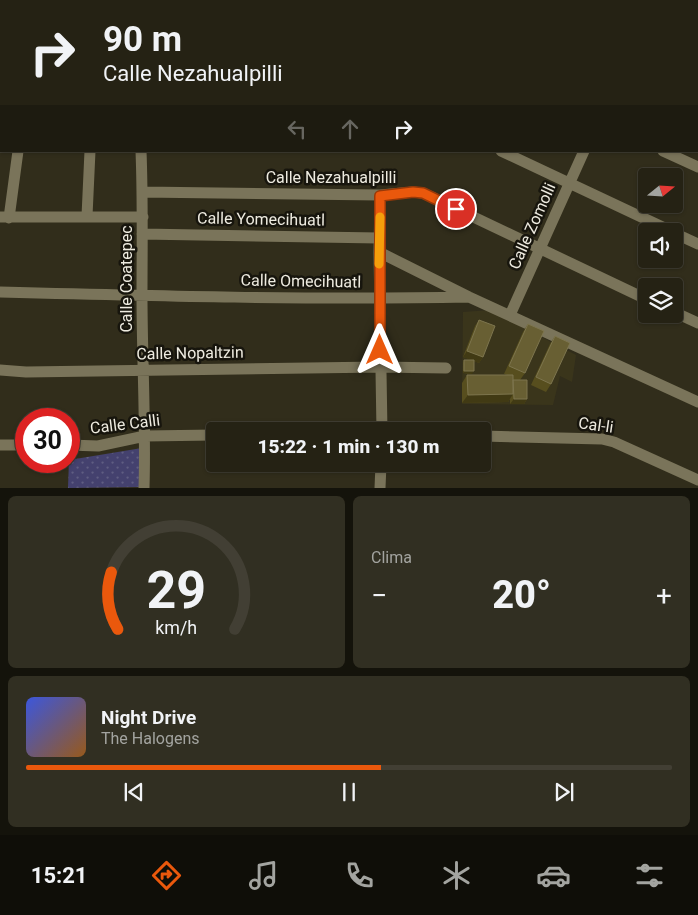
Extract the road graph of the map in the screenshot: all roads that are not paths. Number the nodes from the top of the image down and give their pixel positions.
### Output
1 (18, 152) edge
2 (90, 152) edge
3 (141, 152) edge
4 (503, 152) edge
5 (584, 152) edge
6 (665, 152) edge
7 (698, 167) edge
8 (570, 183) junction
9 (143, 192) junction
10 (380, 196) junction
11 (87, 216) junction
12 (4, 217) edge
13 (143, 217) junction
14 (653, 223) edge
15 (142, 234) junction
16 (683, 237) edge
17 (379, 238) junction
18 (698, 244) edge
19 (540, 250) junction
20 (379, 252) junction
21 (0, 292) edge
22 (142, 296) junction
23 (638, 296) edge
24 (469, 297) junction
25 (380, 299) junction
26 (510, 315) junction
27 (683, 316) edge
28 (698, 324) edge
29 (380, 367) junction
30 (446, 368) dead end
31 (0, 370) edge
32 (143, 370) junction
33 (698, 402) edge
34 (382, 422) edge
35 (206, 435) edge
36 (145, 436) junction
37 (491, 436) edge
38 (0, 444) edge
39 (15, 445) edge
40 (80, 445) edge
41 (381, 472) edge
42 (698, 480) edge
43 (144, 488) edge
44 (380, 488) edge

1 - 12 street
2 - 11 street
3 - 9 street, Calle Coatepec
4 - 8 street
5 - 8 street, Calle Zomolli
6 - 7 street
8 - 14 street
8 - 19 street, Calle Zomolli
9 - 10 street, Calle Nezahualpilli
9 - 13 street, Calle Coatepec
10 - 17 street
10 - 19 street, Calle Nezahualpilli
11 - 12 street
11 - 13 street
13 - 15 street, Calle Coatepec
15 - 17 street, Calle Yomecihuatl
15 - 22 street, Calle Coatepec
16 - 18 street
17 - 20 street
19 - 23 street, Calle Nezahualpilli
19 - 26 street, Calle Zomolli
20 - 24 street
20 - 25 street
21 - 22 street, Calle Omecihuatl
22 - 25 street, Calle Omecihuatl
22 - 32 street, Calle Coatepec
24 - 25 street, Calle Omecihuatl
24 - 26 street, Calle Omecihuatl
25 - 29 street
26 - 33 street, Calle Omecihuatl
27 - 28 street
29 - 30 street, Calle Nopaltzin
29 - 32 street, Calle Nopaltzin
29 - 34 street
31 - 32 street, Calle Nopaltzin
32 - 36 street, Calle Coatepec
35 - 36 street, Calle Calli
36 - 40 street, Calle Calli
36 - 43 street, Calle Coatepec
37 - 42 street, Cal-li
38 - 39 street
41 - 44 street

